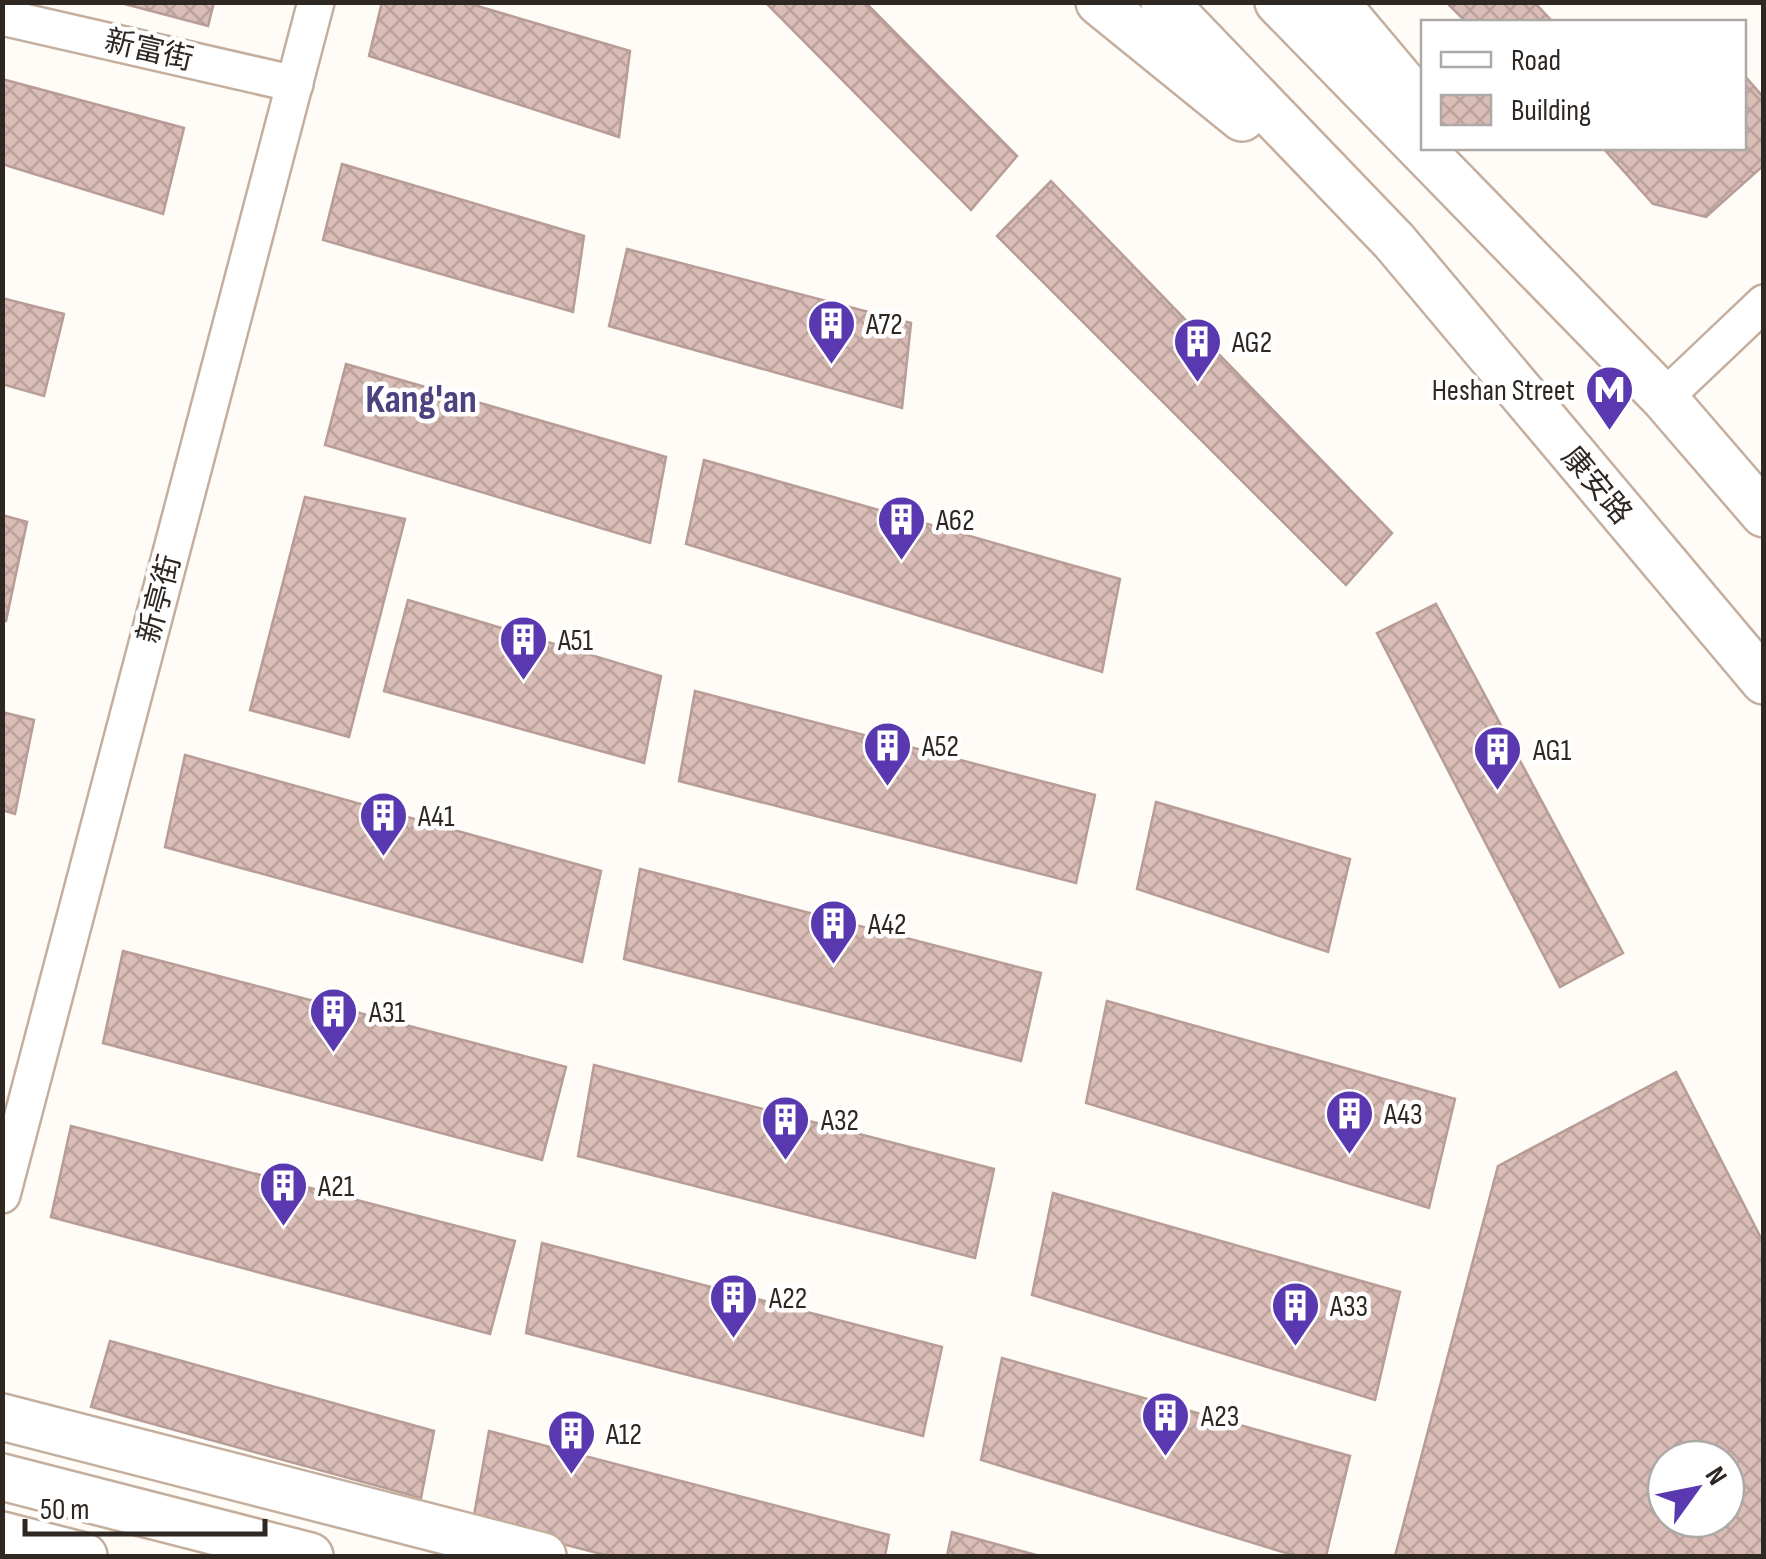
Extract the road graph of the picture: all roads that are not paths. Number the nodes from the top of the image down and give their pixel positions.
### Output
1 (316, 2) edge
2 (1099, 2) edge
3 (1164, 2) edge
4 (1278, 2) edge
5 (1335, 2) edge
6 (2, 17) edge
7 (294, 84) junction
8 (1421, 104) edge
9 (1421, 149) edge
10 (1422, 150) edge
11 (1458, 150) edge
12 (1394, 241) junction
13 (1764, 303) edge
14 (1664, 398) junction
15 (1760, 510) edge
16 (1764, 681) edge
17 (2, 1196) edge
18 (2, 1417) edge
19 (2, 1477) edge
20 (2, 1534) edge
21 (84, 1556) edge
22 (310, 1556) edge
23 (544, 1556) edge

1 - 7 street, 新亭街
2 - 12 main road, 康安路
3 - 12 main road, 康安路
4 - 9 main road
5 - 8 main road
6 - 7 street, 新富街
7 - 17 street, 新亭街
10 - 14 main road
11 - 14 main road
12 - 16 main road, 康安路
13 - 14 street
14 - 15 main road
18 - 23 main road
19 - 22 main road
20 - 21 main road

